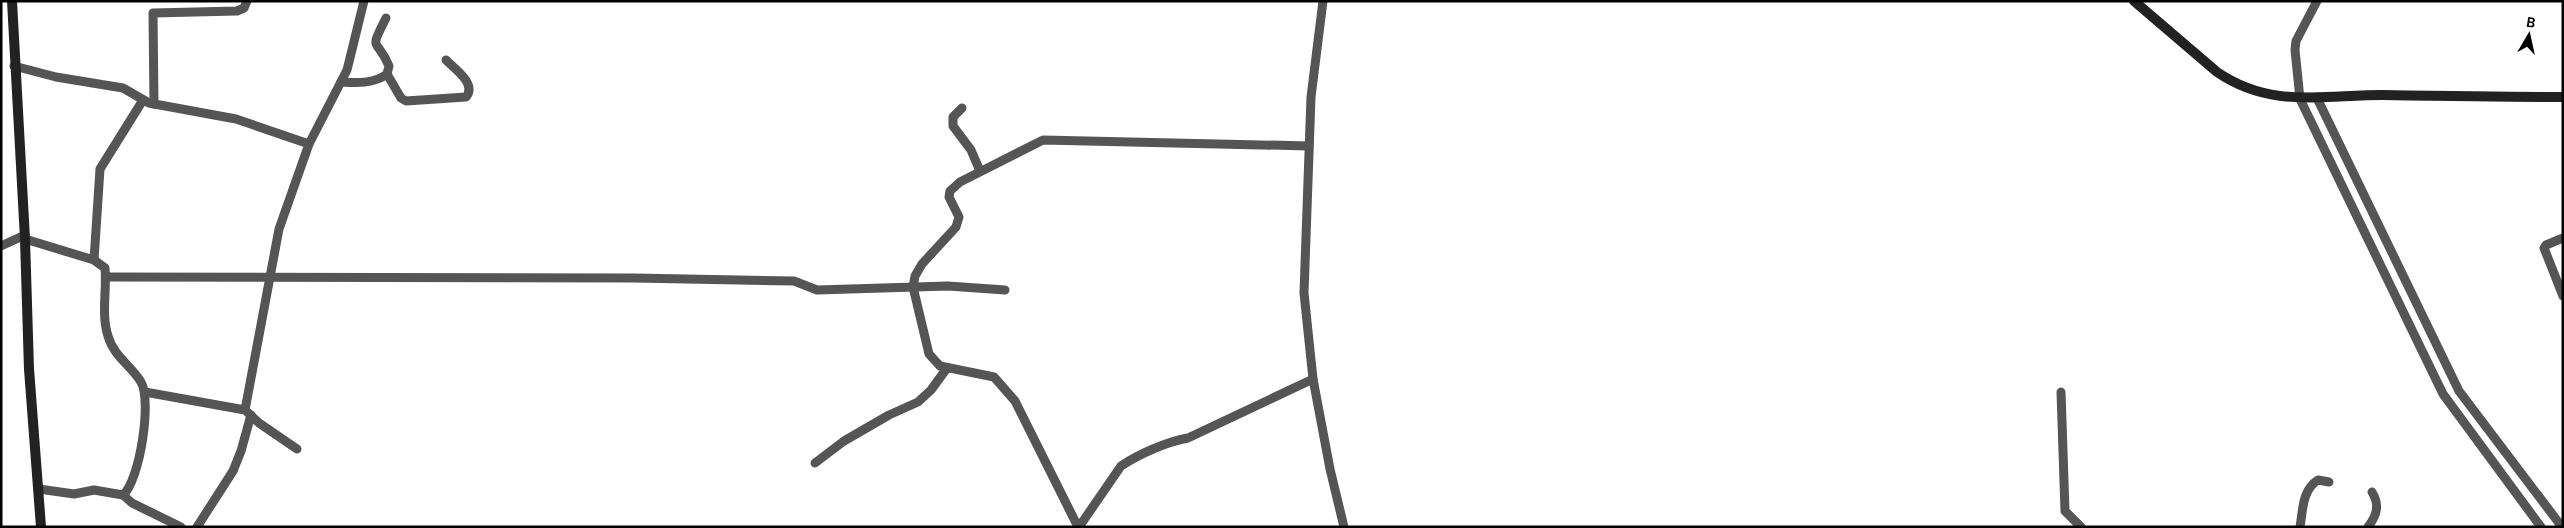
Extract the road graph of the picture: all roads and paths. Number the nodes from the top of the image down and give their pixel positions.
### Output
1 (12, 1) edge
2 (248, 1) edge
3 (364, 1) edge
4 (1323, 1) edge
5 (2134, 1) edge
6 (2317, 1) edge
7 (386, 18) dead end
8 (446, 60) dead end
9 (14, 66) junction
10 (387, 74) junction
11 (341, 82) junction
12 (2317, 98) junction
13 (2563, 98) edge
14 (2300, 99) junction
15 (143, 100) junction
16 (154, 104) junction
17 (962, 108) dead end
18 (310, 144) junction
19 (1309, 146) junction
20 (980, 171) junction
21 (25, 237) junction
22 (2563, 238) edge
23 (1, 246) edge
24 (94, 260) junction
25 (106, 277) junction
26 (269, 279) junction
27 (913, 287) junction
28 (1005, 290) dead end
29 (2563, 296) edge
30 (946, 368) junction
31 (1313, 379) junction
32 (145, 392) junction
33 (2061, 392) dead end
34 (248, 413) junction
35 (297, 448) dead end
36 (815, 463) dead end
37 (2329, 482) dead end
38 (39, 489) junction
39 (2372, 492) dead end
40 (123, 495) junction
41 (41, 527) edge
42 (181, 527) edge
43 (197, 527) edge
44 (1079, 527) edge
45 (1344, 527) edge
46 (2081, 527) edge
47 (2300, 527) edge
48 (2368, 527) edge
49 (2541, 527) edge
50 (2562, 527) edge

1 - 9 street
2 - 16 street
3 - 11 street
4 - 19 street
5 - 14 street
6 - 14 street
7 - 10 street
8 - 10 street
9 - 15 street
9 - 21 street
10 - 11 street
11 - 18 street
12 - 13 street
12 - 14 street
12 - 50 street
14 - 49 street
15 - 16 street
15 - 24 street
16 - 18 street
17 - 20 street
18 - 26 street
19 - 20 street
19 - 31 street
20 - 27 street
21 - 23 street
21 - 24 street
21 - 38 street
22 - 29 street
24 - 25 street
25 - 26 street
25 - 32 street
26 - 27 street
26 - 34 street
27 - 28 street
27 - 30 street
30 - 36 street
30 - 44 street
31 - 44 street
31 - 45 street
32 - 34 street
32 - 40 street
33 - 46 street
34 - 35 street
34 - 43 street
37 - 47 street
38 - 40 street
38 - 41 street
39 - 48 street
40 - 42 street

